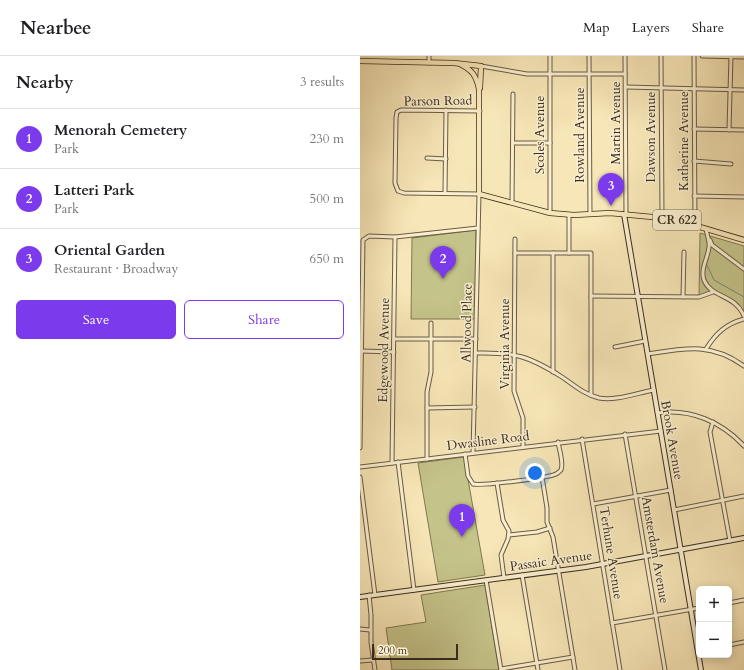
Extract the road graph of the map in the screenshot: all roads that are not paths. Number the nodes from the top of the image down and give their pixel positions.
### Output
1 (429, 56) edge
2 (550, 56) edge
3 (589, 56) edge
4 (626, 56) edge
5 (661, 56) edge
6 (694, 56) edge
7 (702, 56) edge
8 (731, 56) edge
9 (744, 57) edge
10 (360, 61) edge
11 (429, 63) junction
12 (460, 64) junction
13 (482, 66) junction
14 (550, 74) junction
15 (589, 74) junction
16 (626, 74) junction
17 (626, 87) junction
18 (661, 88) junction
19 (479, 89) junction
20 (694, 89) junction
21 (730, 90) junction
22 (744, 90) edge
23 (513, 94) dead end
24 (446, 110) junction
25 (480, 111) junction
26 (694, 129) junction
27 (729, 130) junction
28 (744, 130) edge
29 (513, 143) junction
30 (550, 143) junction
31 (427, 158) dead end
32 (446, 158) junction
33 (694, 161) junction
34 (731, 164) dead end
35 (446, 193) junction
36 (479, 194) junction
37 (694, 196) junction
38 (744, 197) edge
39 (512, 202) junction
40 (550, 213) junction
41 (590, 214) junction
42 (625, 214) junction
43 (569, 215) junction
44 (662, 217) junction
45 (695, 225) junction
46 (478, 228) junction
47 (706, 229) junction
48 (395, 237) junction
49 (515, 239) dead end
50 (744, 240) edge
51 (362, 243) edge
52 (684, 252) dead end
53 (515, 253) junction
54 (552, 253) junction
55 (569, 253) junction
56 (744, 269) edge
57 (713, 292) junction
58 (591, 296) junction
59 (638, 296) junction
60 (683, 297) junction
61 (361, 315) edge
62 (744, 316) edge
63 (744, 319) edge
64 (431, 323) dead end
65 (394, 339) junction
66 (431, 339) junction
67 (476, 339) junction
68 (645, 341) junction
69 (615, 347) dead end
70 (706, 349) junction
71 (361, 351) junction
72 (394, 352) junction
73 (476, 353) junction
74 (515, 354) junction
75 (648, 354) junction
76 (744, 366) edge
77 (553, 372) junction
78 (654, 390) junction
79 (591, 396) junction
80 (475, 407) junction
81 (427, 408) junction
82 (658, 413) junction
83 (713, 422) junction
84 (661, 431) junction
85 (625, 434) junction
86 (582, 439) junction
87 (558, 442) junction
88 (744, 446) edge
89 (523, 447) junction
90 (360, 448) edge
91 (473, 453) junction
92 (465, 454) junction
93 (427, 459) junction
94 (398, 462) junction
95 (392, 463) junction
96 (360, 467) edge
97 (542, 476) junction
98 (360, 477) edge
99 (497, 483) junction
100 (670, 490) junction
101 (744, 496) edge
102 (635, 497) junction
103 (723, 500) junction
104 (593, 504) junction
105 (674, 510) junction
106 (550, 528) junction
107 (509, 535) junction
108 (744, 538) edge
109 (730, 541) junction
110 (680, 550) junction
111 (646, 556) junction
112 (603, 564) junction
113 (559, 570) junction
114 (522, 575) junction
115 (504, 578) junction
116 (486, 580) junction
117 (414, 590) junction
118 (375, 595) junction
119 (369, 596) junction
120 (360, 597) edge
121 (744, 600) edge
122 (732, 602) edge
123 (696, 608) edge
124 (690, 609) junction
125 (656, 615) junction
126 (612, 623) junction
127 (360, 630) edge
128 (370, 630) junction
129 (696, 640) edge
130 (744, 642) edge
131 (732, 644) edge
132 (573, 657) junction
133 (699, 658) edge
134 (373, 660) junction
135 (360, 661) edge
136 (537, 663) junction
137 (375, 670) edge
138 (501, 670) edge
139 (538, 670) edge
140 (575, 670) edge
141 (620, 670) edge
142 (665, 670) edge
143 (701, 670) edge

1 - 11 street
2 - 14 street, Scoles Avenue
3 - 15 street, Rowland Avenue
4 - 16 street, Martin Avenue
5 - 18 street, Dawson Avenue
6 - 20 street, Katherine Avenue
7 - 8 street
8 - 9 street
8 - 21 street
10 - 11 main road
11 - 12 main road
12 - 13 main road
12 - 19 main road
13 - 14 street
13 - 19 main road
14 - 15 street
14 - 30 street, Scoles Avenue
15 - 16 street
15 - 41 street, Rowland Avenue
16 - 17 street, Martin Avenue
17 - 18 street
17 - 42 street, Martin Avenue
18 - 20 street
18 - 44 street, Dawson Avenue
19 - 25 main road
20 - 21 street
20 - 26 street, Katherine Avenue
21 - 22 street
21 - 27 street
23 - 29 street
24 - 25 street, Parson Road
24 - 32 street
24 - 35 street, Parson Road
25 - 36 main road
26 - 27 street
26 - 33 street, Katherine Avenue
27 - 28 street
29 - 30 street
29 - 39 street
30 - 40 street, Scoles Avenue
31 - 32 street
32 - 35 street
33 - 34 street
33 - 37 street, Katherine Avenue
35 - 36 street
36 - 39 main road, CR 622
36 - 46 street, Allwood Place
37 - 38 street
37 - 45 street, Katherine Avenue
39 - 40 main road, CR 622
40 - 43 main road, CR 622
41 - 42 main road, CR 622
41 - 43 main road, CR 622
42 - 44 main road, CR 622
42 - 59 main road, Brook Avenue
43 - 55 street
44 - 45 main road, CR 622
45 - 47 main road, CR 622
46 - 48 street
46 - 67 street, Allwood Place
47 - 50 main road, CR 622
47 - 56 street
47 - 57 street
48 - 51 street
48 - 65 street, Edgewood Avenue
49 - 53 street, Virginia Avenue
51 - 61 street
52 - 60 street
53 - 54 street
53 - 74 street, Virginia Avenue
54 - 55 street
54 - 77 street
55 - 58 street
57 - 60 street
57 - 62 street
58 - 59 street
58 - 79 street
59 - 60 street
59 - 68 main road, Brook Avenue
61 - 71 street
63 - 70 street
64 - 66 street
65 - 66 street
65 - 72 street, Edgewood Avenue
66 - 67 street
66 - 81 street
67 - 73 street, Allwood Place
68 - 69 street
68 - 75 main road, Brook Avenue
70 - 75 street
70 - 76 street
71 - 72 street
71 - 90 street
72 - 95 street, Edgewood Avenue
73 - 74 street
73 - 80 street, Allwood Place
74 - 77 street
74 - 89 street, Virginia Avenue
75 - 78 main road, Brook Avenue
77 - 79 street
78 - 79 street
78 - 82 main road, Brook Avenue
80 - 81 street
80 - 91 street, Allwood Place
81 - 93 street
82 - 83 street
82 - 84 main road, Brook Avenue
83 - 88 street
83 - 103 street
84 - 85 street, Dwasline Road
84 - 100 main road, Brook Avenue
85 - 86 street, Dwasline Road
85 - 102 street, Amsterdam Avenue
86 - 87 street, Dwasline Road
86 - 104 street, Terhune Avenue
87 - 89 street, Dwasline Road
87 - 97 street
89 - 91 street, Dwasline Road
91 - 92 street, Dwasline Road
92 - 93 street, Dwasline Road
92 - 99 street
93 - 94 street, Dwasline Road
94 - 95 street, Dwasline Road
94 - 117 street
95 - 96 street, Dwasline Road
97 - 99 street
97 - 106 street
98 - 118 street
99 - 107 street
100 - 102 street
100 - 105 main road, Brook Avenue
101 - 103 street
102 - 104 street
102 - 111 street, Amsterdam Avenue
103 - 105 street
103 - 109 street
104 - 112 street, Terhune Avenue
105 - 110 main road, Brook Avenue
106 - 107 street
106 - 113 street
107 - 115 street
108 - 109 main road, Passaic Avenue
109 - 110 main road, Passaic Avenue
110 - 111 main road, Passaic Avenue
110 - 124 main road, Brook Avenue
111 - 112 main road, Passaic Avenue
111 - 125 street, Amsterdam Avenue
112 - 113 main road, Passaic Avenue
112 - 126 street, Terhune Avenue
113 - 114 main road, Passaic Avenue
113 - 132 street
114 - 115 main road, Passaic Avenue
114 - 136 street
115 - 116 main road, Passaic Avenue
116 - 117 main road, Passaic Avenue
116 - 138 street
117 - 118 main road, Passaic Avenue
118 - 119 main road, Passaic Avenue
119 - 120 main road, Passaic Avenue
119 - 128 street
121 - 122 street
123 - 124 street
124 - 125 street
124 - 129 main road, Brook Avenue
125 - 126 street
125 - 142 street, Amsterdam Avenue
126 - 141 street, Terhune Avenue
127 - 128 street
128 - 134 street
130 - 131 street
132 - 136 street
132 - 140 street
133 - 143 main road, Brook Avenue
134 - 135 street
134 - 137 street
136 - 138 street
136 - 139 street

